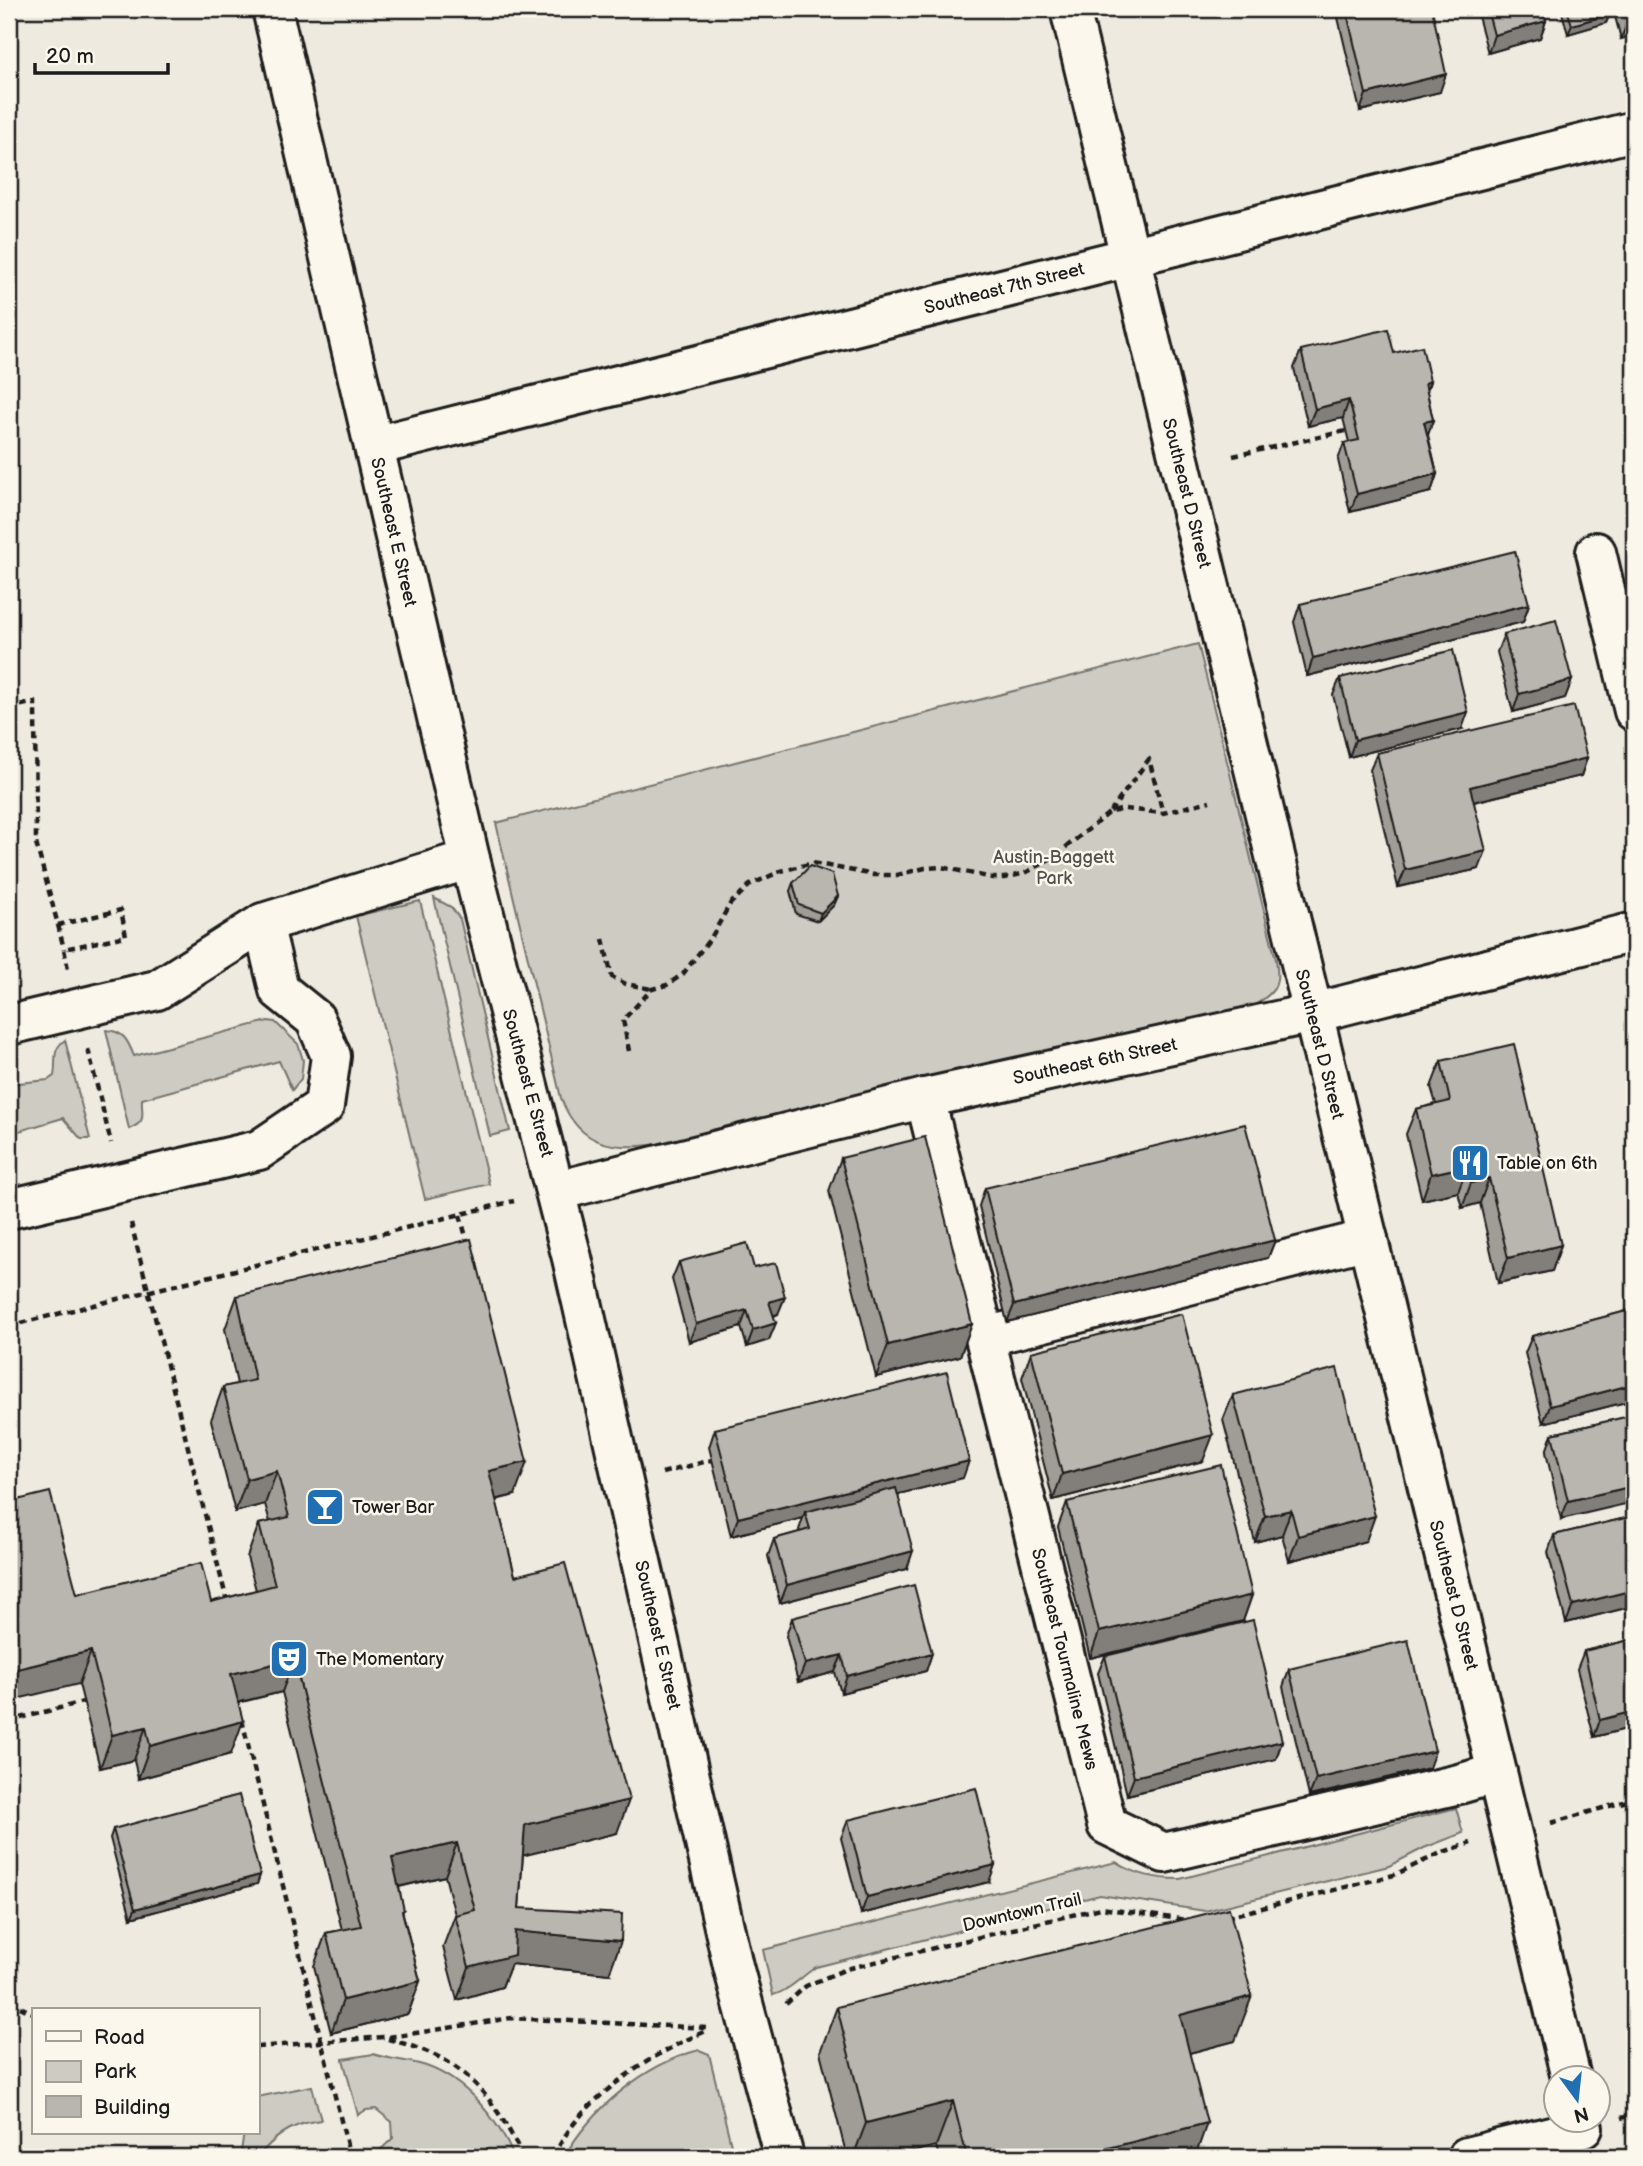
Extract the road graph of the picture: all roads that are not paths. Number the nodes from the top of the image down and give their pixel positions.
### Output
1 (272, 9) edge
2 (1070, 9) edge
3 (1634, 131) edge
4 (1130, 257) junction
5 (374, 446) junction
6 (1596, 552) dead end
7 (1634, 711) edge
8 (470, 859) junction
9 (263, 923) junction
10 (1634, 932) edge
11 (1313, 1013) junction
12 (9, 1025) edge
13 (925, 1098) junction
14 (556, 1191) junction
15 (9, 1209) edge
16 (1368, 1239) junction
17 (985, 1337) junction
18 (1497, 1773) junction
19 (1568, 2064) edge
20 (1585, 2135) edge
21 (784, 2157) edge
22 (1467, 2157) edge

1 - 5 street, Southeast E Street
2 - 4 street, Southeast D Street
3 - 4 street, Southeast 7th Street
4 - 5 street, Southeast 7th Street
4 - 11 street, Southeast D Street
5 - 8 street, Southeast E Street
6 - 7 street
8 - 9 street
8 - 14 street, Southeast E Street
9 - 12 street
9 - 15 street
10 - 11 street, Southeast 6th Street
11 - 13 street, Southeast 6th Street
11 - 16 street, Southeast D Street
13 - 14 street, Southeast 6th Street
13 - 17 street, Southeast Tourmaline Mews
14 - 21 street, Southeast E Street
16 - 17 street
16 - 18 street, Southeast D Street
17 - 18 street, Southeast Tourmaline Mews
18 - 19 street, Southeast D Street
20 - 22 street

